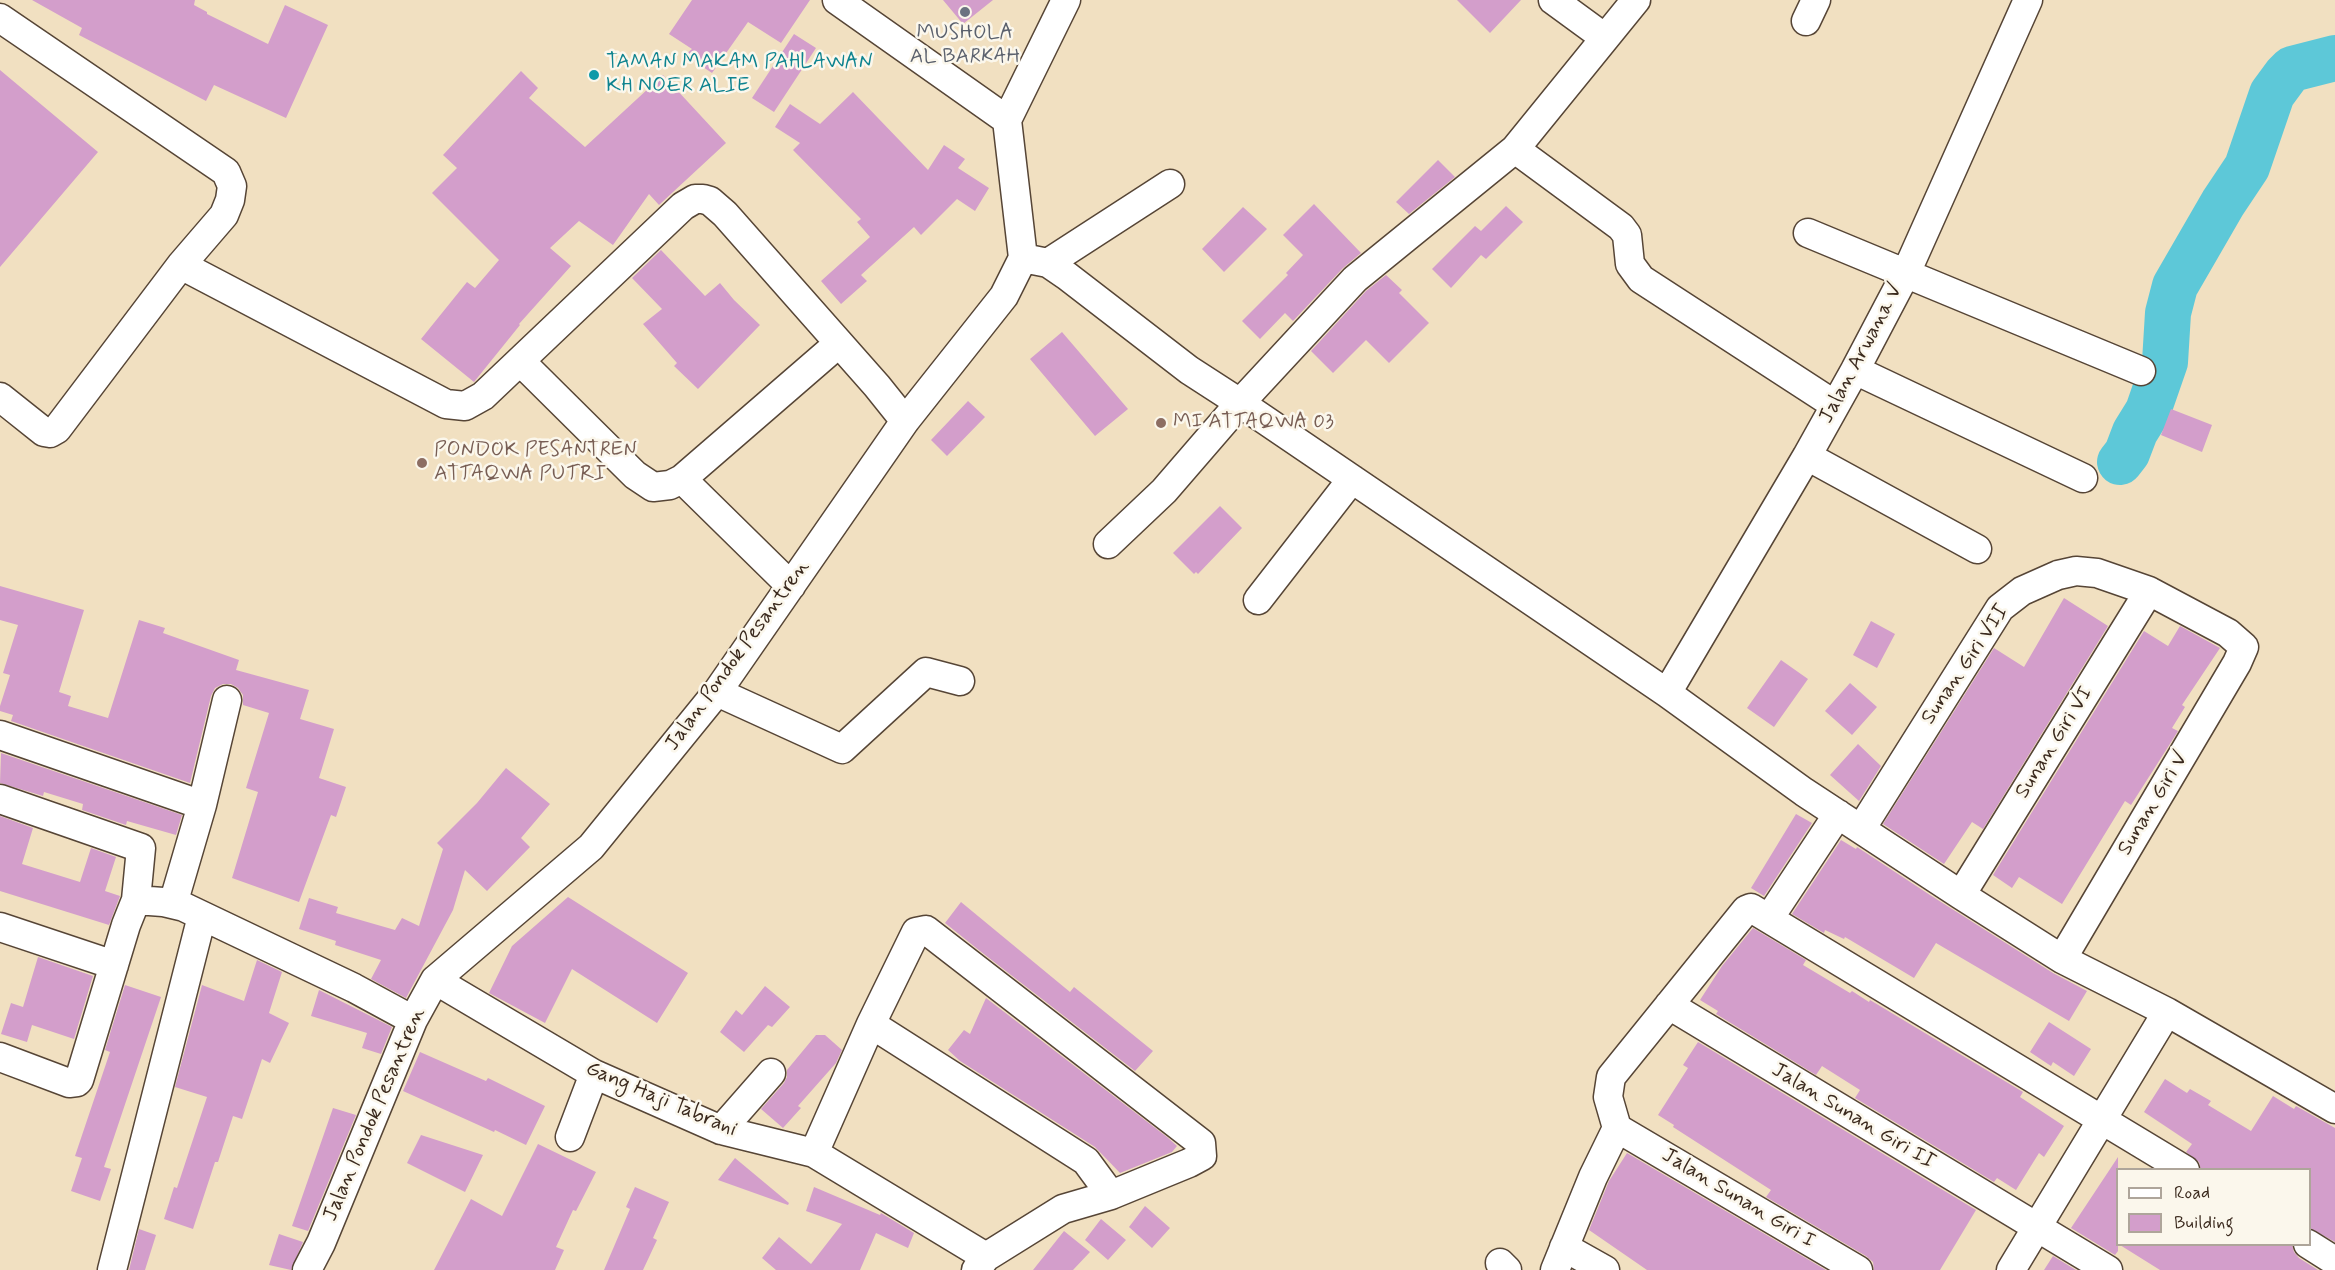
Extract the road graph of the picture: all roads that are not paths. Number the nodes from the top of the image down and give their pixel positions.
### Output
1 (837, 0) edge
2 (1066, 0) edge
3 (1553, 0) edge
4 (1636, 0) edge
5 (2028, 0) edge
6 (0, 18) edge
7 (1605, 38) junction
8 (1007, 120) junction
9 (1515, 149) junction
10 (1170, 184) dead end
11 (1808, 233) dead end
12 (1035, 260) junction
13 (181, 265) junction
14 (1905, 273) junction
15 (838, 344) junction
16 (520, 361) junction
17 (1855, 370) junction
18 (2141, 371) dead end
19 (0, 397) edge
20 (1240, 403) junction
21 (1835, 405) junction
22 (905, 421) junction
23 (1807, 456) junction
24 (2083, 478) dead end
25 (682, 479) junction
26 (1352, 479) junction
27 (1108, 544) dead end
28 (1977, 549) dead end
29 (791, 586) junction
30 (2149, 591) junction
31 (1258, 600) dead end
32 (2244, 647) joint
33 (960, 681) dead end
34 (717, 692) junction
35 (1667, 693) junction
36 (227, 700) dead end
37 (0, 735) edge
38 (0, 799) edge
39 (202, 805) junction
40 (1845, 819) junction
41 (1961, 895) junction
42 (135, 900) junction
43 (189, 910) junction
44 (1770, 917) junction
45 (0, 927) edge
46 (2062, 959) junction
47 (114, 964) junction
48 (435, 981) junction
49 (1669, 1005) junction
50 (2168, 1012) junction
51 (412, 1020) junction
52 (871, 1024) junction
53 (0, 1057) edge
54 (771, 1073) dead end
55 (594, 1074) junction
56 (2335, 1109) edge
57 (2102, 1119) junction
58 (1617, 1128) junction
59 (721, 1130) junction
60 (570, 1137) dead end
61 (814, 1153) junction
62 (2182, 1168) edge
63 (1111, 1196) junction
64 (2037, 1227) junction
65 (2310, 1246) edge
66 (1559, 1258) edge
67 (2335, 1261) edge
68 (981, 1264) edge
69 (112, 1270) edge
70 (307, 1270) edge
71 (1605, 1270) edge
72 (1858, 1270) edge
73 (2011, 1270) edge
74 (2108, 1270) edge

1 - 8 street
2 - 8 street
3 - 7 street
4 - 7 street
5 - 14 street, Jalan Arwana V
6 - 13 street
7 - 9 street
8 - 12 street
9 - 20 street
9 - 21 street
10 - 12 street
11 - 14 street
12 - 20 street
12 - 22 street, Jalan Pondok Pesantren
13 - 16 street
13 - 19 street
14 - 17 street, Jalan Arwana V
14 - 18 street
15 - 16 street
15 - 22 street
15 - 25 street
16 - 25 street
17 - 21 street, Jalan Arwana V
17 - 24 street
20 - 26 street
20 - 27 street
21 - 23 street, Jalan Arwana V
22 - 29 street, Jalan Pondok Pesantren
23 - 28 street
23 - 35 street, Jalan Arwana V
25 - 29 street
26 - 31 street
26 - 35 street
29 - 34 street, Jalan Pondok Pesantren
30 - 32 street, Sunan Giri VII
30 - 40 street, Sunan Giri VII
30 - 41 street, Sunan Giri VI
32 - 46 street, Sunan Giri V
33 - 34 street
34 - 48 street, Jalan Pondok Pesantren
35 - 40 street
36 - 39 street
37 - 39 street
38 - 42 street
39 - 43 street
40 - 41 street
40 - 44 street, Sunan Giri VII
41 - 46 street
42 - 43 street
42 - 47 street
43 - 51 street
43 - 69 street
44 - 49 street
44 - 57 street
45 - 47 street
46 - 50 street
47 - 53 street
48 - 51 street, Jalan Pondok Pesantren
48 - 55 street, Gang Haji Tabrani
49 - 58 street
49 - 64 street, Jalan Sunan Giri II
50 - 56 street
50 - 57 street
51 - 70 street, Jalan Pondok Pesantren
52 - 61 street
52 - 63 street
52 - 63 street
54 - 59 street
55 - 59 street, Gang Haji Tabrani
55 - 60 street
57 - 62 street
57 - 64 street
58 - 66 street
58 - 72 street, Jalan Sunan Giri I
59 - 61 street, Gang Haji Tabrani
61 - 68 street, Gang Haji Tabrani
63 - 68 street
64 - 73 street
64 - 74 street, Jalan Sunan Giri II
65 - 67 street
66 - 71 street

